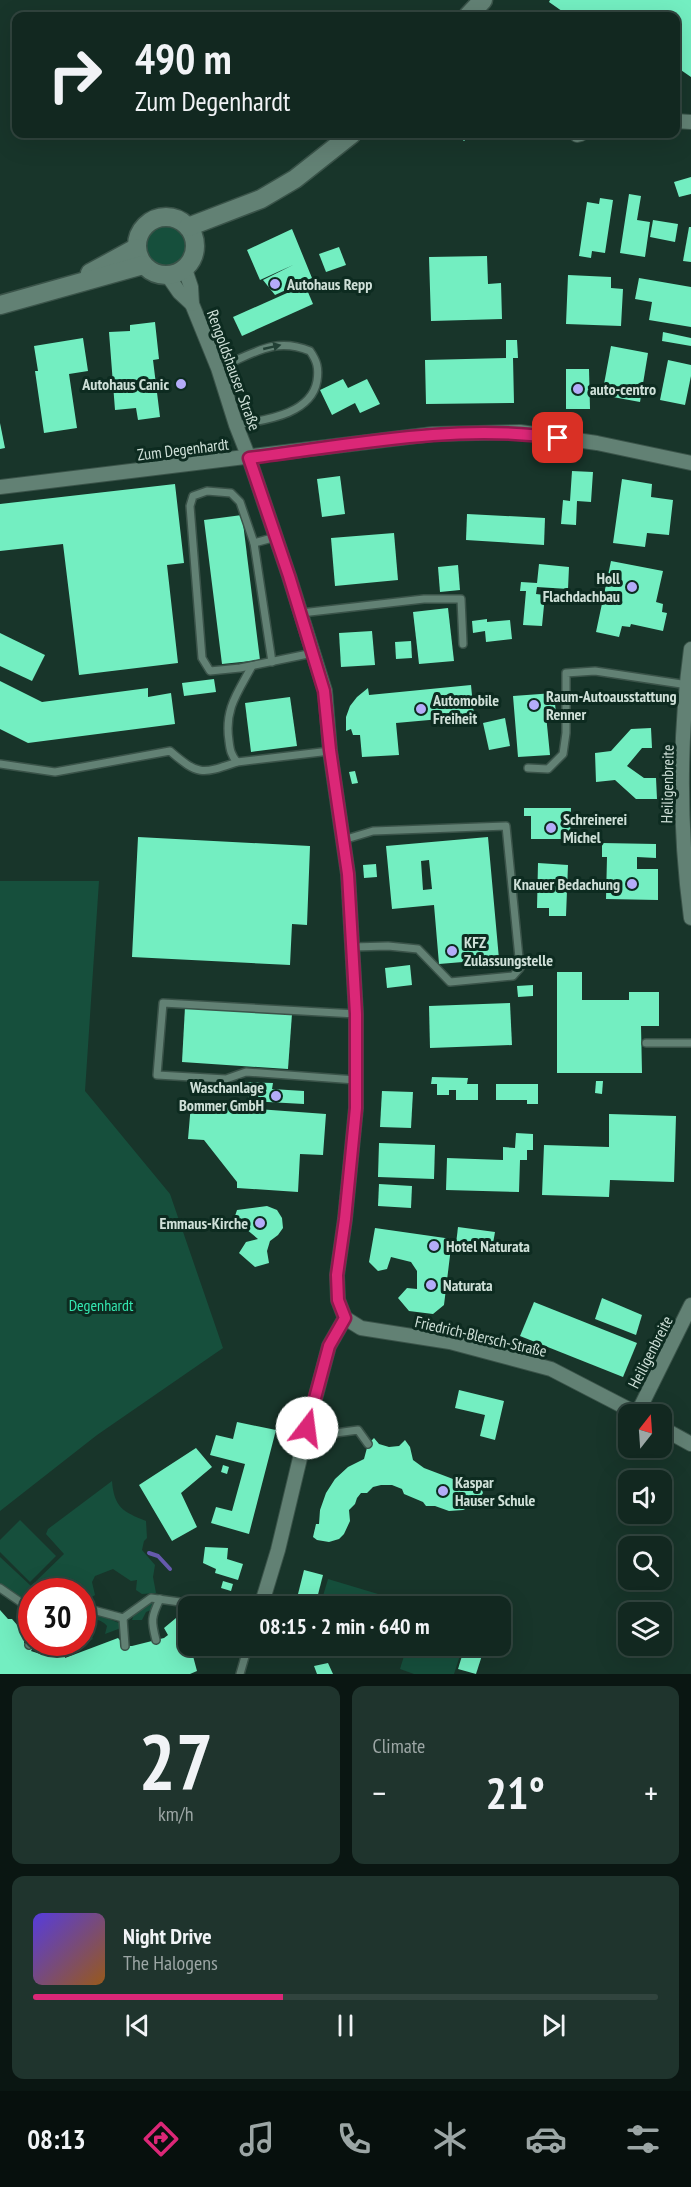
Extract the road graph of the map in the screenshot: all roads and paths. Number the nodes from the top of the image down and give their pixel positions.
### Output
1 (483, 0) edge
2 (472, 12) edge
3 (347, 138) edge
4 (191, 233) junction
5 (139, 256) junction
6 (185, 269) junction
7 (168, 276) junction
8 (192, 303) junction
9 (0, 305) edge
10 (218, 368) junction
11 (236, 425) junction
12 (249, 458) junction
13 (691, 463) edge
14 (0, 487) edge
15 (276, 537) junction
16 (254, 543) junction
17 (301, 613) junction
18 (463, 644) dead end
19 (691, 649) edge
20 (313, 654) junction
21 (272, 662) junction
22 (252, 666) junction
23 (687, 685) junction
24 (330, 750) junction
25 (237, 762) junction
26 (0, 764) edge
27 (528, 768) dead end
28 (344, 840) junction
29 (691, 918) edge
30 (353, 947) junction
31 (356, 1014) junction
32 (646, 1043) dead end
33 (691, 1044) edge
34 (356, 1080) junction
35 (691, 1305) edge
36 (345, 1318) junction
37 (619, 1404) edge
38 (643, 1404) edge
39 (307, 1428) junction
40 (672, 1434) edge
41 (369, 1444) dead end
42 (691, 1444) edge
43 (0, 1588) edge
44 (264, 1596) edge
45 (160, 1599) junction
46 (18, 1600) edge
47 (178, 1602) edge
48 (96, 1611) edge
49 (123, 1618) junction
50 (156, 1640) dead end
51 (125, 1646) dead end
52 (245, 1656) edge
53 (240, 1674) edge

1 - 2 main road
3 - 4 main road
4 - 5 main road
4 - 6 main road
5 - 7 main road
5 - 9 main road
6 - 7 main road
6 - 8 street, Rengoldshauser Straße
7 - 8 street, Rengoldshauser Straße
8 - 10 street, Rengoldshauser Straße
10 - 11 street, Rengoldshauser Straße
10 -> 11 lane
11 - 12 street, Rengoldshauser Straße
12 - 13 street, Zum Degenhardt
12 - 14 street, Zum Degenhardt
12 - 15 street, Rengoldshauser Straße
15 - 16 lane
15 - 17 street, Rengoldshauser Straße
16 - 21 lane
16 - 22 lane
17 - 18 lane
17 - 20 street, Rengoldshauser Straße
19 - 23 street, Heiligenbreite
20 - 21 lane
20 - 24 street, Rengoldshauser Straße
21 - 22 lane
22 - 25 lane
23 - 27 lane
23 - 29 street, Heiligenbreite
24 - 25 lane
24 - 28 street, Rengoldshauser Straße
25 - 26 lane
28 - 30 street, Rengoldshauser Straße
28 - 30 lane
30 - 31 street, Rengoldshauser Straße
31 - 34 street, Rengoldshauser Straße
31 - 34 lane
32 - 33 lane
34 - 36 street, Rengoldshauser Straße
35 - 38 street, Heiligenbreite
36 - 37 street, Friedrich-Blersch-Straße
36 - 39 street
39 - 41 lane
39 - 44 street
40 - 42 street
43 - 46 lane
45 - 47 lane
45 - 49 lane
45 - 50 lane
48 - 49 lane
49 - 51 lane
52 - 53 lane

